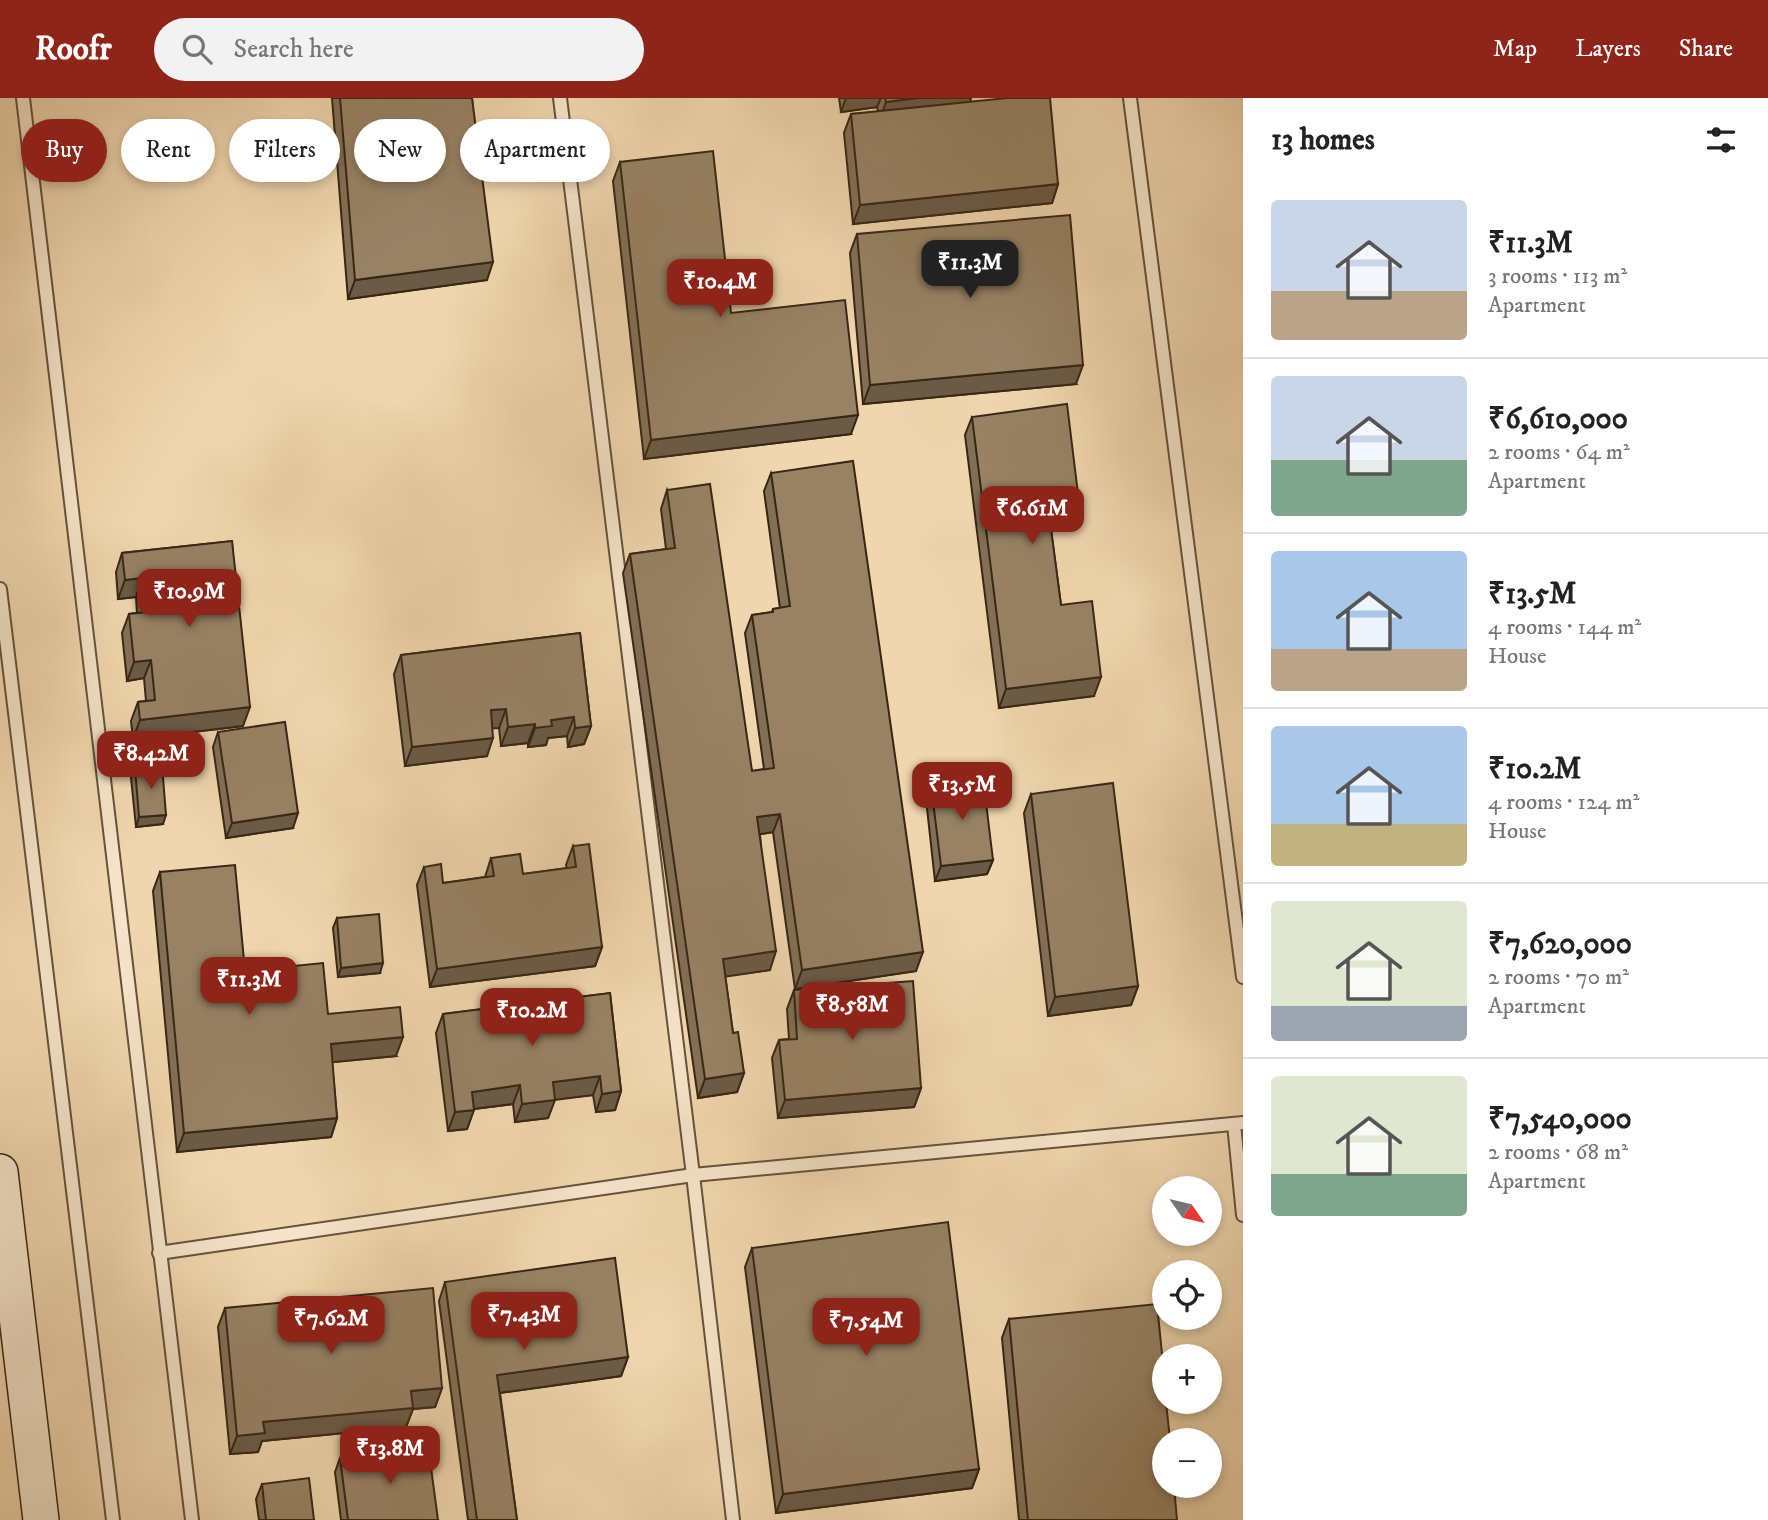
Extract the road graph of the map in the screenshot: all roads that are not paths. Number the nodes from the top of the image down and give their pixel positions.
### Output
1 (23, 98) edge
2 (559, 98) edge
3 (1130, 98) edge
4 (0, 589) edge
5 (1243, 977) edge
6 (1238, 1124) edge
7 (0, 1172) edge
8 (693, 1175) junction
9 (1243, 1215) edge
10 (159, 1253) junction
11 (41, 1520) edge
12 (113, 1520) edge
13 (192, 1520) edge
14 (733, 1520) edge

1 - 10 lane
2 - 8 lane
3 - 5 lane
4 - 12 lane
6 - 8 lane
6 - 9 lane
7 - 11 street
8 - 10 lane
8 - 14 lane
10 - 13 lane

